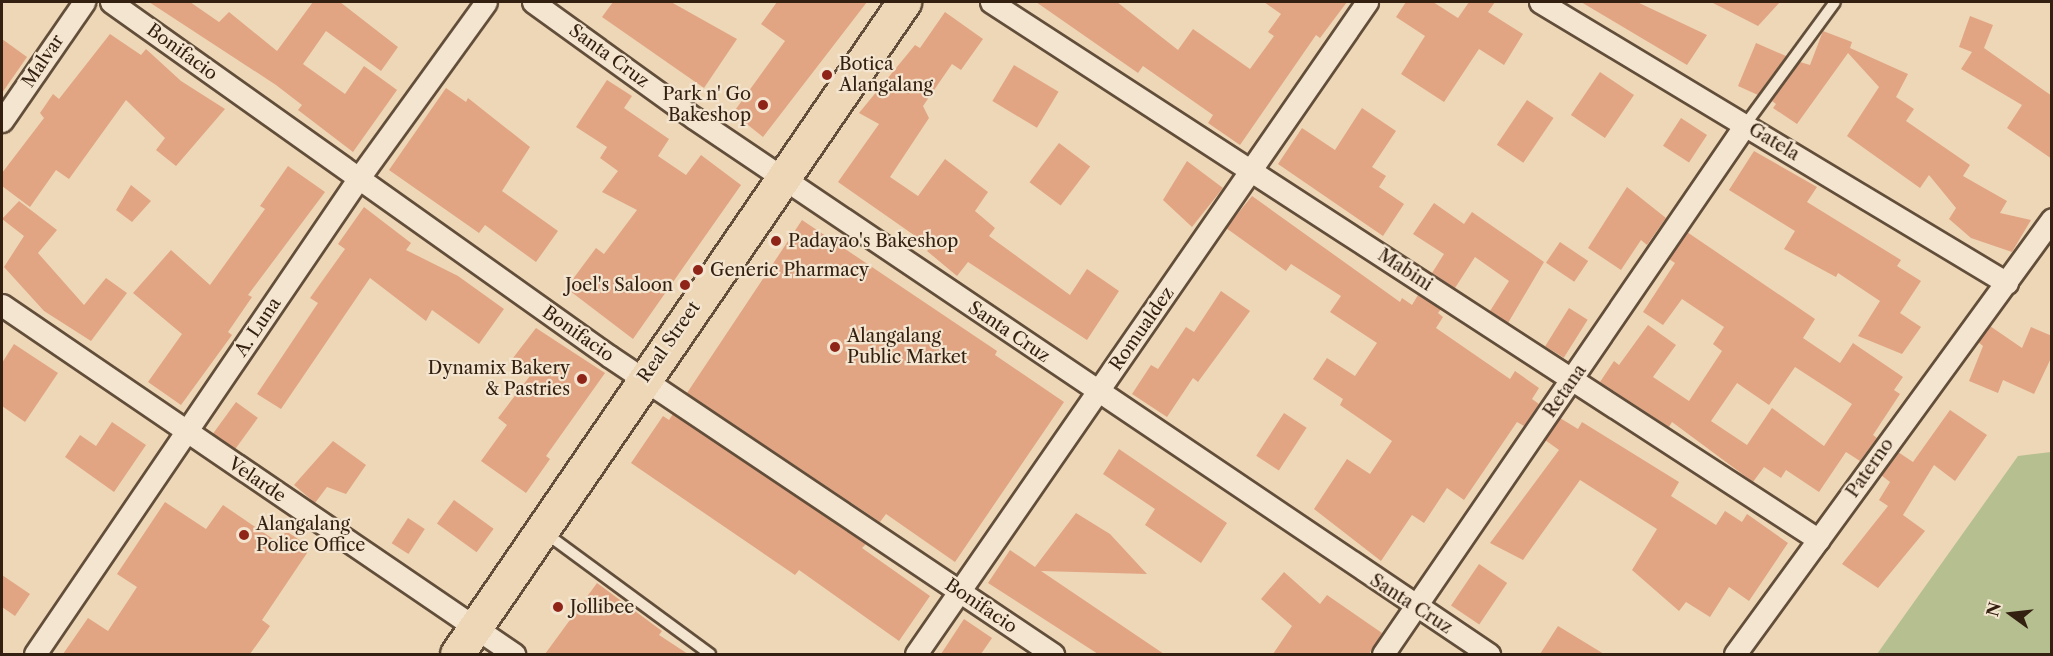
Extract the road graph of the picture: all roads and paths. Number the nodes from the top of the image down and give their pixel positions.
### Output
1 (84, 2) edge
2 (111, 2) edge
3 (486, 2) edge
4 (533, 2) edge
5 (903, 2) edge
6 (991, 2) edge
7 (1367, 2) edge
8 (1540, 2) edge
9 (1835, 2) edge
10 (2, 121) edge
11 (1745, 125) junction
12 (1251, 171) junction
13 (783, 178) junction
14 (358, 179) junction
15 (2052, 219) edge
16 (2007, 283) junction
17 (2, 305) edge
18 (644, 378) junction
19 (1574, 378) junction
20 (1098, 393) junction
21 (187, 432) junction
22 (541, 530) junction
23 (1819, 540) junction
24 (959, 591) junction
25 (1415, 607) junction
26 (465, 641) edge
27 (35, 654) edge
28 (514, 654) edge
29 (710, 654) edge
30 (916, 654) edge
31 (1053, 654) edge
32 (1383, 654) edge
33 (1489, 654) edge
34 (1735, 654) edge

1 - 10 street, Malvar
2 - 14 street, Bonifacio
3 - 14 street, A. Luna
4 - 13 street, Santa Cruz
5 - 13 highway, Real Street
6 - 12 street, Mabini
7 - 12 street, Romualdez
8 - 11 street, Gatela
9 - 11 lane
11 - 16 street, Gatela
11 - 19 street, Retana
12 - 19 street, Mabini
12 - 20 street, Romualdez
13 - 18 highway, Real Street
13 - 20 street, Santa Cruz
14 - 18 street, Bonifacio
14 - 21 street, A. Luna
15 - 16 street, Paterno
16 - 23 street, Paterno
17 - 21 street, Velarde
18 - 22 highway, Real Street
18 - 24 street, Bonifacio
19 - 23 street, Mabini
19 - 25 street, Retana
20 - 24 street, Romualdez
20 - 25 street, Santa Cruz
21 - 26 street, Velarde
21 - 27 street, A. Luna
22 - 26 highway, Real Street
22 - 29 lane
23 - 34 street, Paterno
24 - 30 street, Romualdez
24 - 31 street, Bonifacio
25 - 32 street, Retana
25 - 33 street, Santa Cruz
26 - 28 street, Velarde

